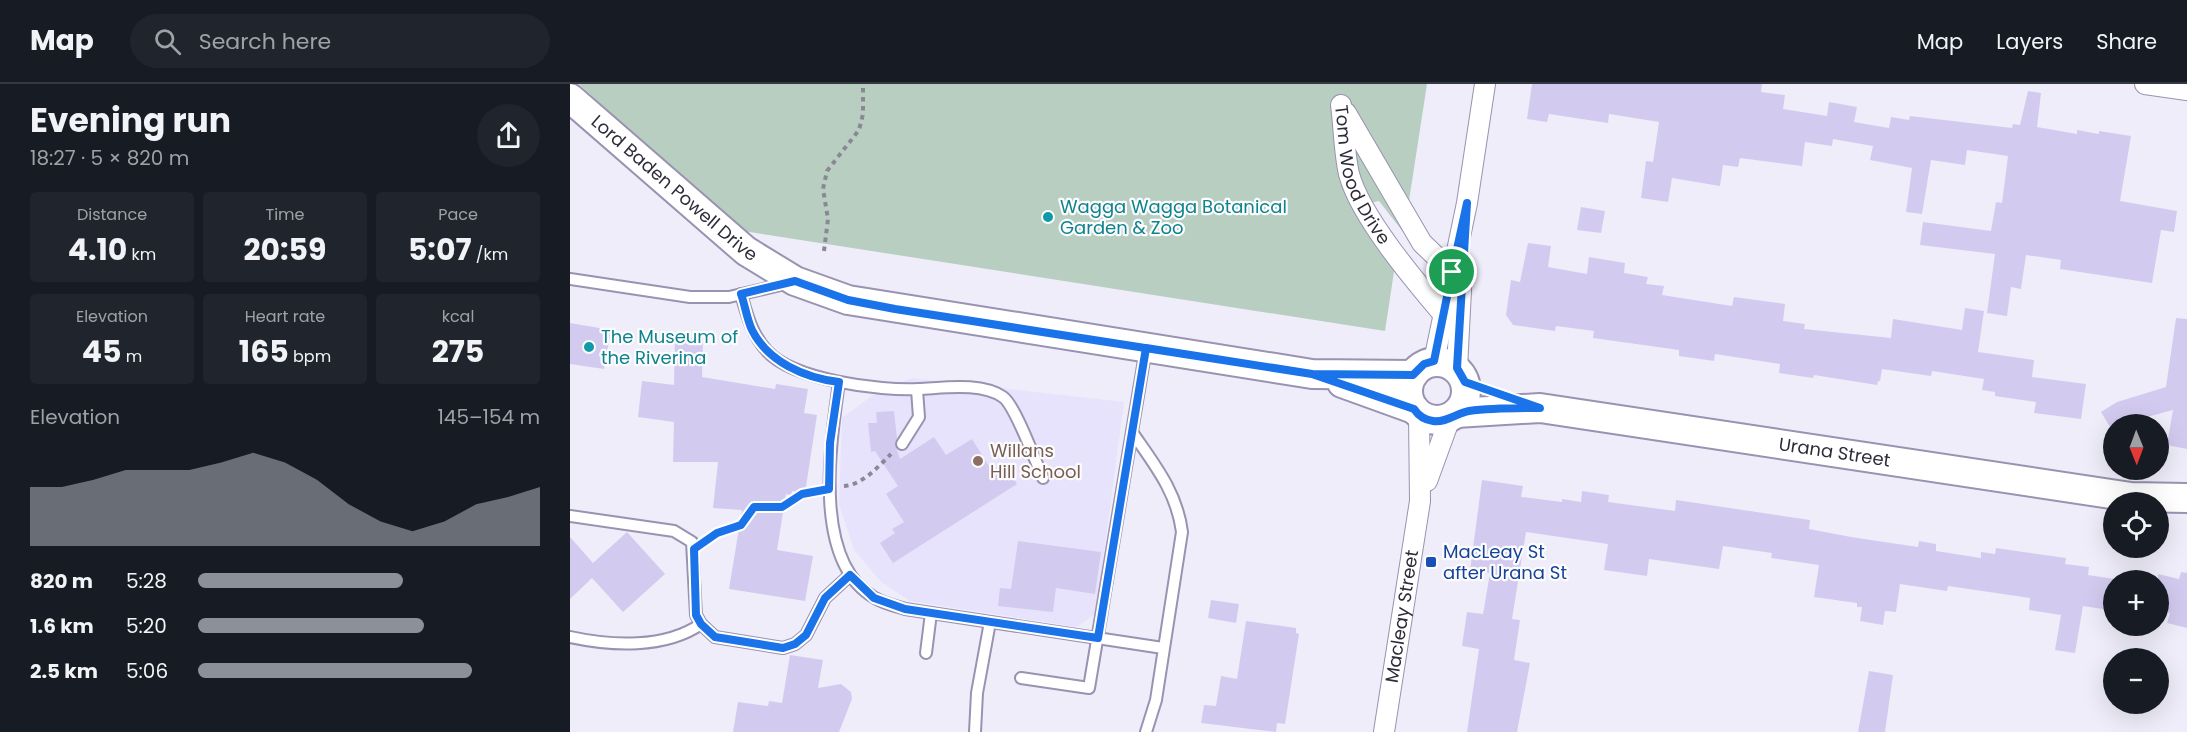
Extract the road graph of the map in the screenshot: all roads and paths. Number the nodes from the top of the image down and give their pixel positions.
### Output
1 (863, 84) edge
2 (1485, 84) edge
3 (2145, 84) edge
4 (2187, 90) edge
5 (570, 98) edge
6 (1467, 203) junction
7 (824, 251) dead end
8 (1452, 272) junction
9 (570, 279) edge
10 (795, 281) junction
11 (741, 294) junction
12 (1443, 314) junction
13 (1146, 348) junction
14 (1442, 372) junction
15 (1312, 374) junction
16 (839, 382) junction
17 (917, 390) junction
18 (1540, 408) junction
19 (1416, 412) junction
20 (1453, 416) junction
21 (1132, 432) junction
22 (902, 444) joint
23 (1043, 478) dead end
24 (829, 489) junction
25 (2103, 494) edge
26 (2187, 498) edge
27 (2169, 499) edge
28 (1420, 501) junction
29 (2169, 511) edge
30 (570, 516) edge
31 (2187, 517) edge
32 (694, 549) junction
33 (850, 575) junction
34 (931, 613) junction
35 (990, 622) junction
36 (701, 624) junction
37 (570, 637) edge
38 (1098, 638) junction
39 (1163, 648) junction
40 (926, 653) dead end
41 (1021, 678) dead end
42 (975, 732) edge
43 (1146, 732) edge
44 (1384, 732) edge

1 - 7 path
2 - 6 street
3 - 4 street
5 - 10 street, Lord Baden Powell Drive
6 - 8 street
6 - 14 street
8 - 12 street
8 - 12 street, Tom Wood Drive
9 - 11 lane
10 - 11 lane
10 - 13 street, Lord Baden Powell Drive
11 - 16 lane
12 - 14 street
13 - 15 street, Lord Baden Powell Drive
13 - 21 lane
14 - 15 street, Lord Baden Powell Drive
14 - 18 street, Urana Street
14 - 19 street
14 - 20 street
15 - 19 street, Lord Baden Powell Drive
16 - 17 lane
16 - 24 lane
17 - 22 lane
17 - 23 lane
18 - 20 street, Urana Street
18 - 25 street, Urana Street
19 - 20 street
19 - 28 street, Macleay Street
20 - 28 street, Macleay Street
21 - 38 lane
21 - 39 lane
22 - 24 path
24 - 32 path
24 - 33 lane
26 - 27 street, Urana Street
28 - 44 street, Macleay Street
29 - 31 street
30 - 32 lane
32 - 36 lane
33 - 34 lane
33 - 36 lane
34 - 35 lane
34 - 40 lane
35 - 38 lane
35 - 42 lane
36 - 37 lane
38 - 39 lane
38 - 41 lane
39 - 43 lane

